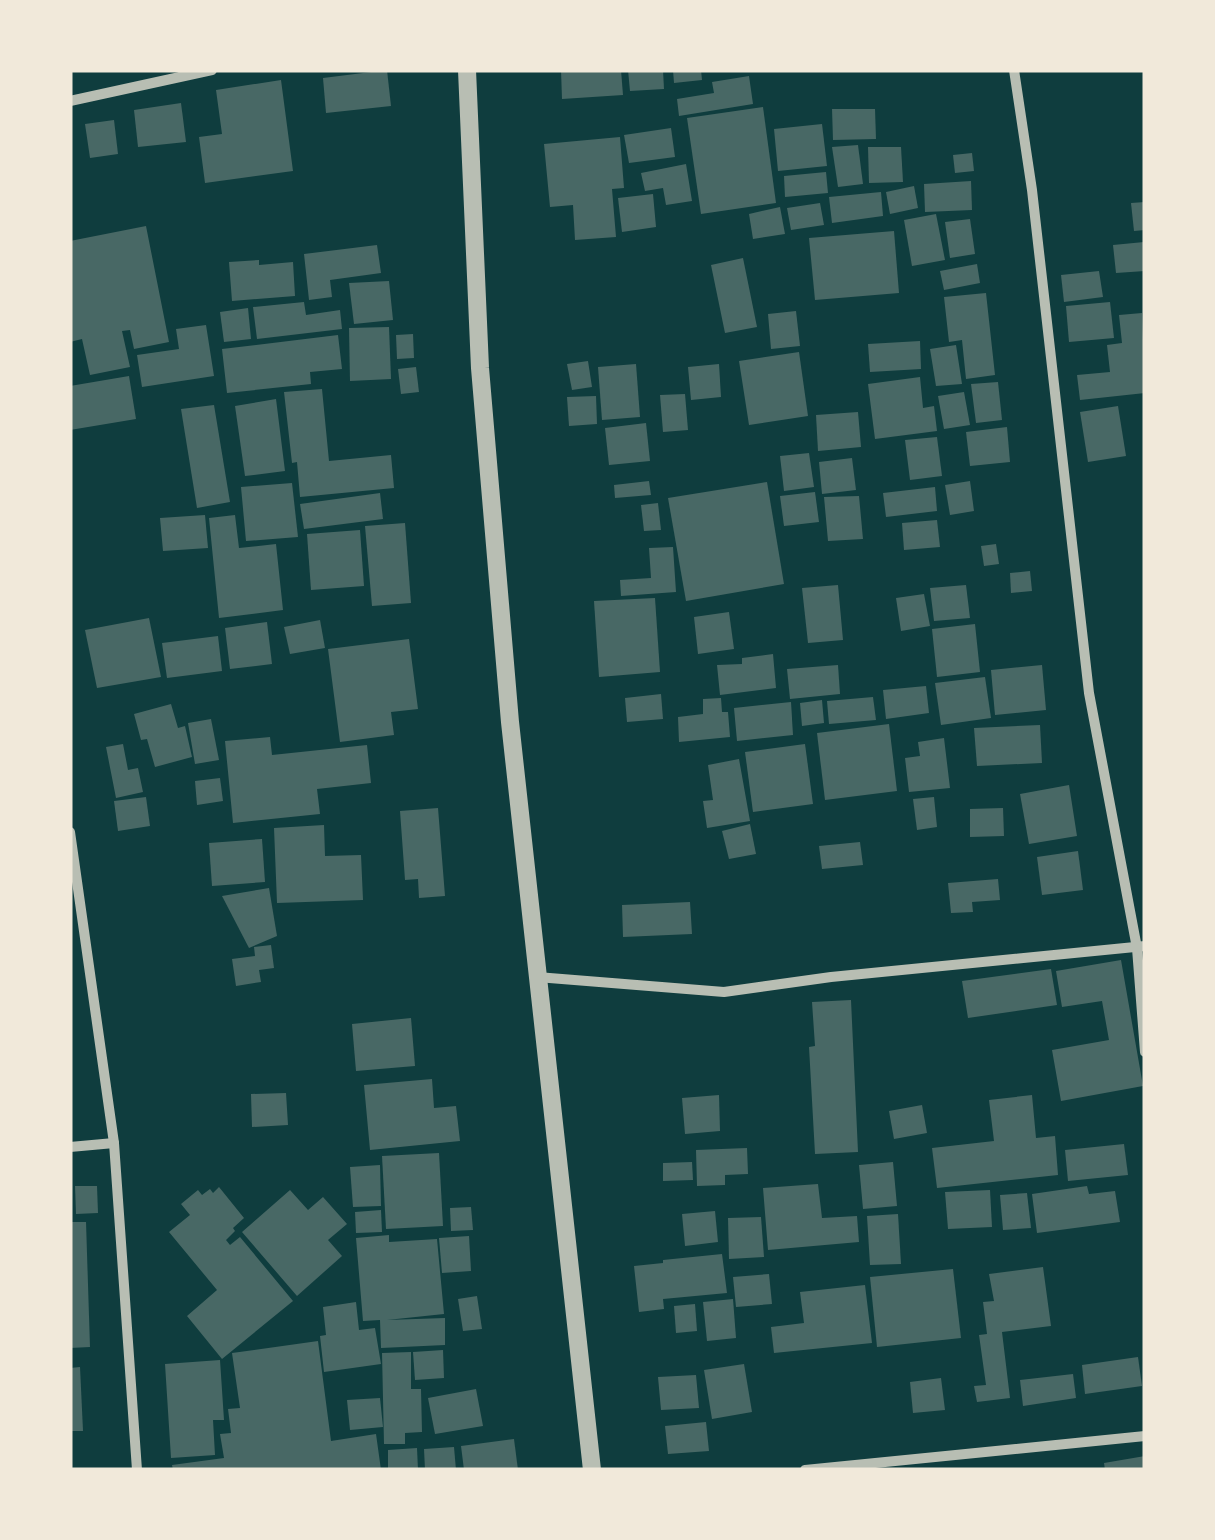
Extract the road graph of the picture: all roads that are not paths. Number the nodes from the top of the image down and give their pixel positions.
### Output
1 (212, 70) edge
2 (467, 70) edge
3 (1014, 70) edge
4 (70, 101) edge
5 (70, 832) edge
6 (1141, 947) edge
7 (537, 977) junction
8 (1145, 1052) edge
9 (114, 1143) junction
10 (70, 1147) edge
11 (1145, 1436) edge
12 (137, 1470) edge
13 (592, 1470) edge
14 (805, 1470) edge

1 - 4 street
2 - 7 street
3 - 6 street
5 - 9 street
6 - 7 street
6 - 8 street
7 - 13 street
9 - 10 street
9 - 12 street
11 - 14 street

